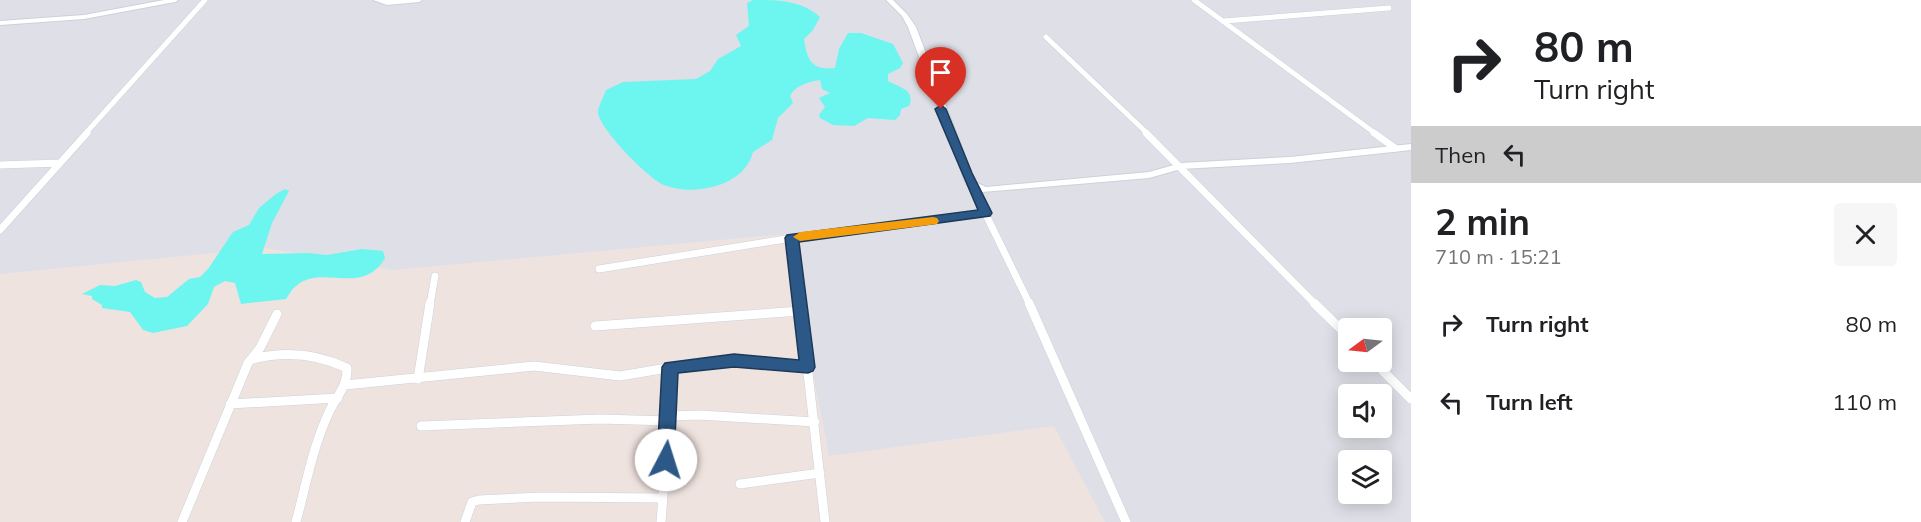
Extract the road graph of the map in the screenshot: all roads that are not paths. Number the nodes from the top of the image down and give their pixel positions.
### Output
1 (175, 0) edge
2 (205, 0) edge
3 (376, 0) edge
4 (419, 0) edge
5 (890, 0) edge
6 (1194, 0) edge
7 (1389, 8) dead end
8 (1224, 21) junction
9 (0, 23) edge
10 (1046, 37) dead end
11 (1411, 147) edge
12 (1395, 148) junction
13 (60, 163) junction
14 (0, 165) edge
15 (1180, 166) junction
16 (971, 184) junction
17 (986, 213) junction
18 (0, 230) edge
19 (792, 238) junction
20 (599, 269) dead end
21 (435, 276) dead end
22 (801, 311) junction
23 (277, 314) dead end
24 (595, 326) dead end
25 (1338, 326) edge
26 (253, 359) junction
27 (670, 367) junction
28 (808, 367) junction
29 (1384, 372) edge
30 (418, 379) junction
31 (345, 385) junction
32 (338, 398) junction
33 (1411, 399) edge
34 (230, 404) junction
35 (669, 418) junction
36 (814, 422) junction
37 (421, 426) dead end
38 (820, 473) junction
39 (740, 484) dead end
40 (662, 498) junction
41 (182, 522) edge
42 (296, 522) edge
43 (465, 522) edge
44 (661, 522) edge
45 (825, 522) edge
46 (1126, 522) edge

1 - 9 street
2 - 13 street
3 - 4 street
5 - 16 street
6 - 8 street
7 - 8 street
8 - 12 street
10 - 15 street
11 - 12 street
12 - 15 street
13 - 14 street
13 - 18 street
15 - 16 street
15 - 25 street
16 - 17 street
17 - 19 street
17 - 46 street
19 - 20 street
19 - 22 street
21 - 30 street
22 - 24 street
22 - 28 street
23 - 26 street
26 - 31 street
26 - 34 street
27 - 28 street
27 - 30 street
27 - 35 street
28 - 36 street
29 - 33 street
30 - 31 street
31 - 32 street
32 - 34 street
32 - 42 street
34 - 41 street
35 - 36 street
35 - 37 street
35 - 40 street
36 - 38 street
38 - 39 street
38 - 45 street
40 - 43 street
40 - 44 street

